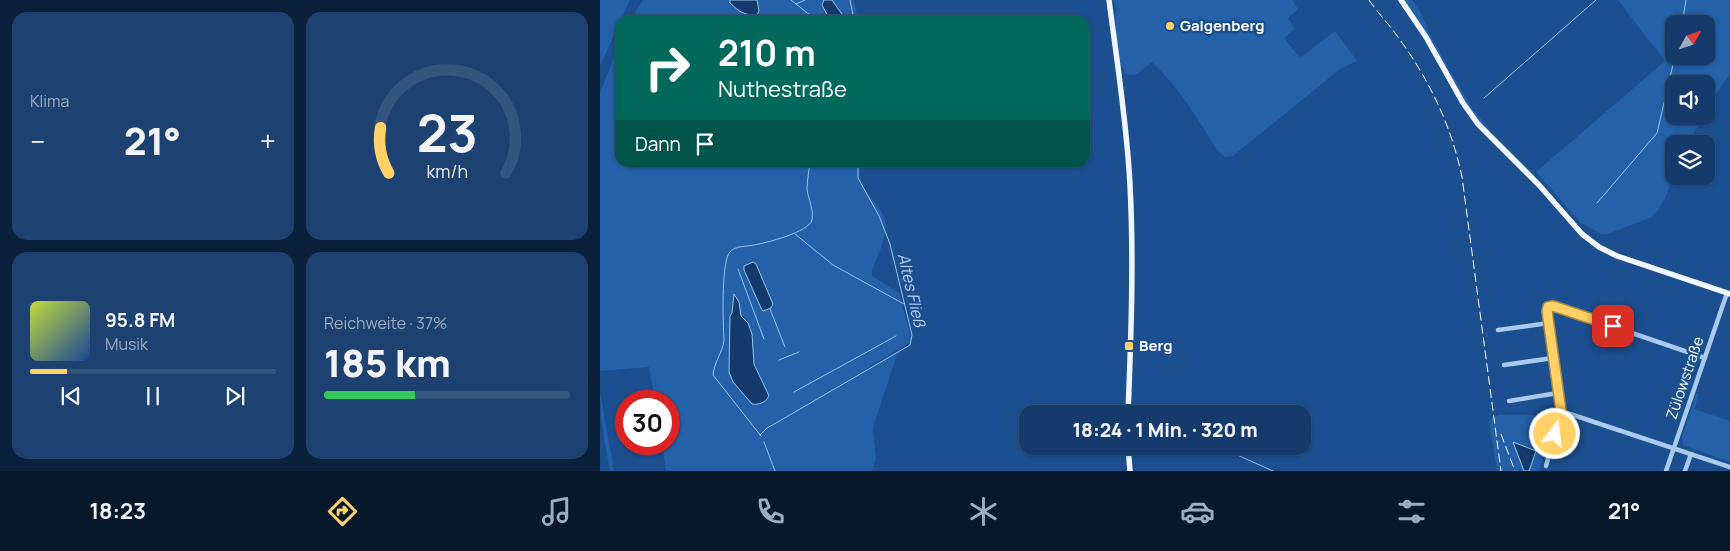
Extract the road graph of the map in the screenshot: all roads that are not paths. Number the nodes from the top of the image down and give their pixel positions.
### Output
1 (1109, 0) edge
2 (1401, 0) edge
3 (1728, 293) edge
4 (1549, 323) junction
5 (1498, 330) dead end
6 (1553, 358) junction
7 (1705, 358) junction
8 (1504, 365) dead end
9 (1558, 393) junction
10 (1509, 401) dead end
11 (1128, 405) edge
12 (1561, 411) junction
13 (1674, 448) junction
14 (1691, 454) junction
15 (1129, 455) edge
16 (1546, 466) dead end
17 (1730, 467) edge
18 (1130, 471) edge
19 (1666, 471) edge
20 (1685, 471) edge

1 - 11 main road
2 - 3 main road
3 - 7 street, Zülowstraße
4 - 5 street
4 - 6 street
4 - 7 street
6 - 8 street
6 - 9 street
7 - 13 street, Zülowstraße
9 - 10 street
9 - 12 street
12 - 13 street
12 - 16 street
13 - 14 street
13 - 19 street, Zülowstraße
14 - 17 street
14 - 20 street
15 - 18 main road

